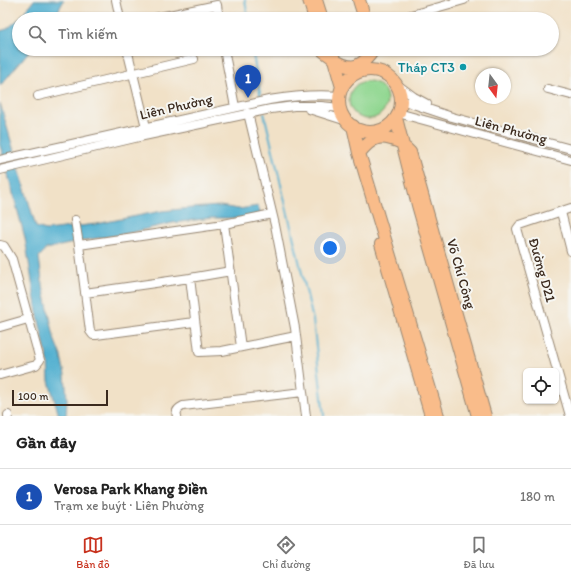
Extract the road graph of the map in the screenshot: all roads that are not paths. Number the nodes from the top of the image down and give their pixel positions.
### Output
1 (116, 0) edge
2 (308, 0) edge
3 (316, 0) edge
4 (359, 0) edge
5 (365, 0) edge
6 (464, 0) edge
7 (444, 3) edge
8 (119, 12) edge
9 (181, 12) edge
10 (218, 12) edge
11 (312, 12) edge
12 (320, 12) edge
13 (363, 12) edge
14 (368, 12) edge
15 (418, 12) edge
16 (129, 56) edge
17 (225, 56) edge
18 (332, 56) edge
19 (334, 56) edge
20 (369, 56) edge
21 (376, 56) edge
22 (194, 59) dead end
23 (380, 68) junction
24 (133, 74) junction
25 (395, 82) junction
26 (548, 89) dead end
27 (340, 92) junction
28 (571, 95) edge
29 (38, 96) dead end
30 (401, 100) junction
31 (294, 106) junction
32 (235, 107) junction
33 (248, 113) junction
34 (452, 117) junction
35 (397, 118) junction
36 (146, 127) junction
37 (351, 127) junction
38 (402, 144) junction
39 (571, 149) edge
40 (359, 153) junction
41 (0, 160) edge
42 (571, 160) edge
43 (0, 170) edge
44 (571, 208) edge
45 (561, 212) junction
46 (272, 214) junction
47 (76, 223) dead end
48 (224, 224) junction
49 (79, 244) junction
50 (0, 245) edge
51 (571, 251) edge
52 (231, 271) junction
53 (190, 278) junction
54 (85, 292) junction
55 (28, 319) junction
56 (194, 322) junction
57 (0, 327) edge
58 (296, 336) junction
59 (241, 347) junction
60 (0, 375) edge
61 (303, 392) junction
62 (568, 397) edge
63 (177, 416) edge
64 (306, 416) edge
65 (430, 416) edge
66 (438, 416) edge
67 (478, 416) edge
68 (486, 416) edge
69 (570, 416) edge

1 - 8 street
2 - 11 main road
3 - 12 highway
4 - 13 highway
5 - 14 main road
6 - 7 street
7 - 15 street
9 - 10 street
16 - 24 street
17 - 32 street
18 - 27 highway
19 - 20 highway
21 - 23 highway
22 - 24 street
23 - 25 highway
23 - 27 highway
24 - 29 street
24 - 36 street
25 - 30 highway
25 - 34 street
26 - 28 street
27 - 31 street, Liên Phường
27 - 32 street, Liên Phường
27 - 37 highway
30 - 34 street, Liên Phường
30 - 35 highway
31 - 33 street, Liên Phường
31 - 37 street
32 - 36 street, Liên Phường
33 - 43 street, Liên Phường
33 - 46 street
34 - 39 street, Liên Phường
35 - 37 highway
35 - 38 highway, Võ Chí Công
35 - 42 street, Liên Phường
36 - 41 street, Liên Phường
37 - 40 highway
38 - 40 highway
38 - 67 highway, Võ Chí Công
38 - 68 main road, Võ Chí Công
40 - 65 main road
40 - 66 highway
44 - 45 street
45 - 51 street
45 - 62 street, Đường D21
46 - 48 street
46 - 58 street
47 - 49 street
48 - 49 street
48 - 52 street
49 - 54 street
50 - 55 street
52 - 53 street
52 - 59 street
53 - 54 street
53 - 56 street
54 - 56 street
55 - 57 street
55 - 60 street
56 - 59 street
58 - 59 street
58 - 61 street
61 - 63 street
61 - 64 street
62 - 69 street, Đường D21

